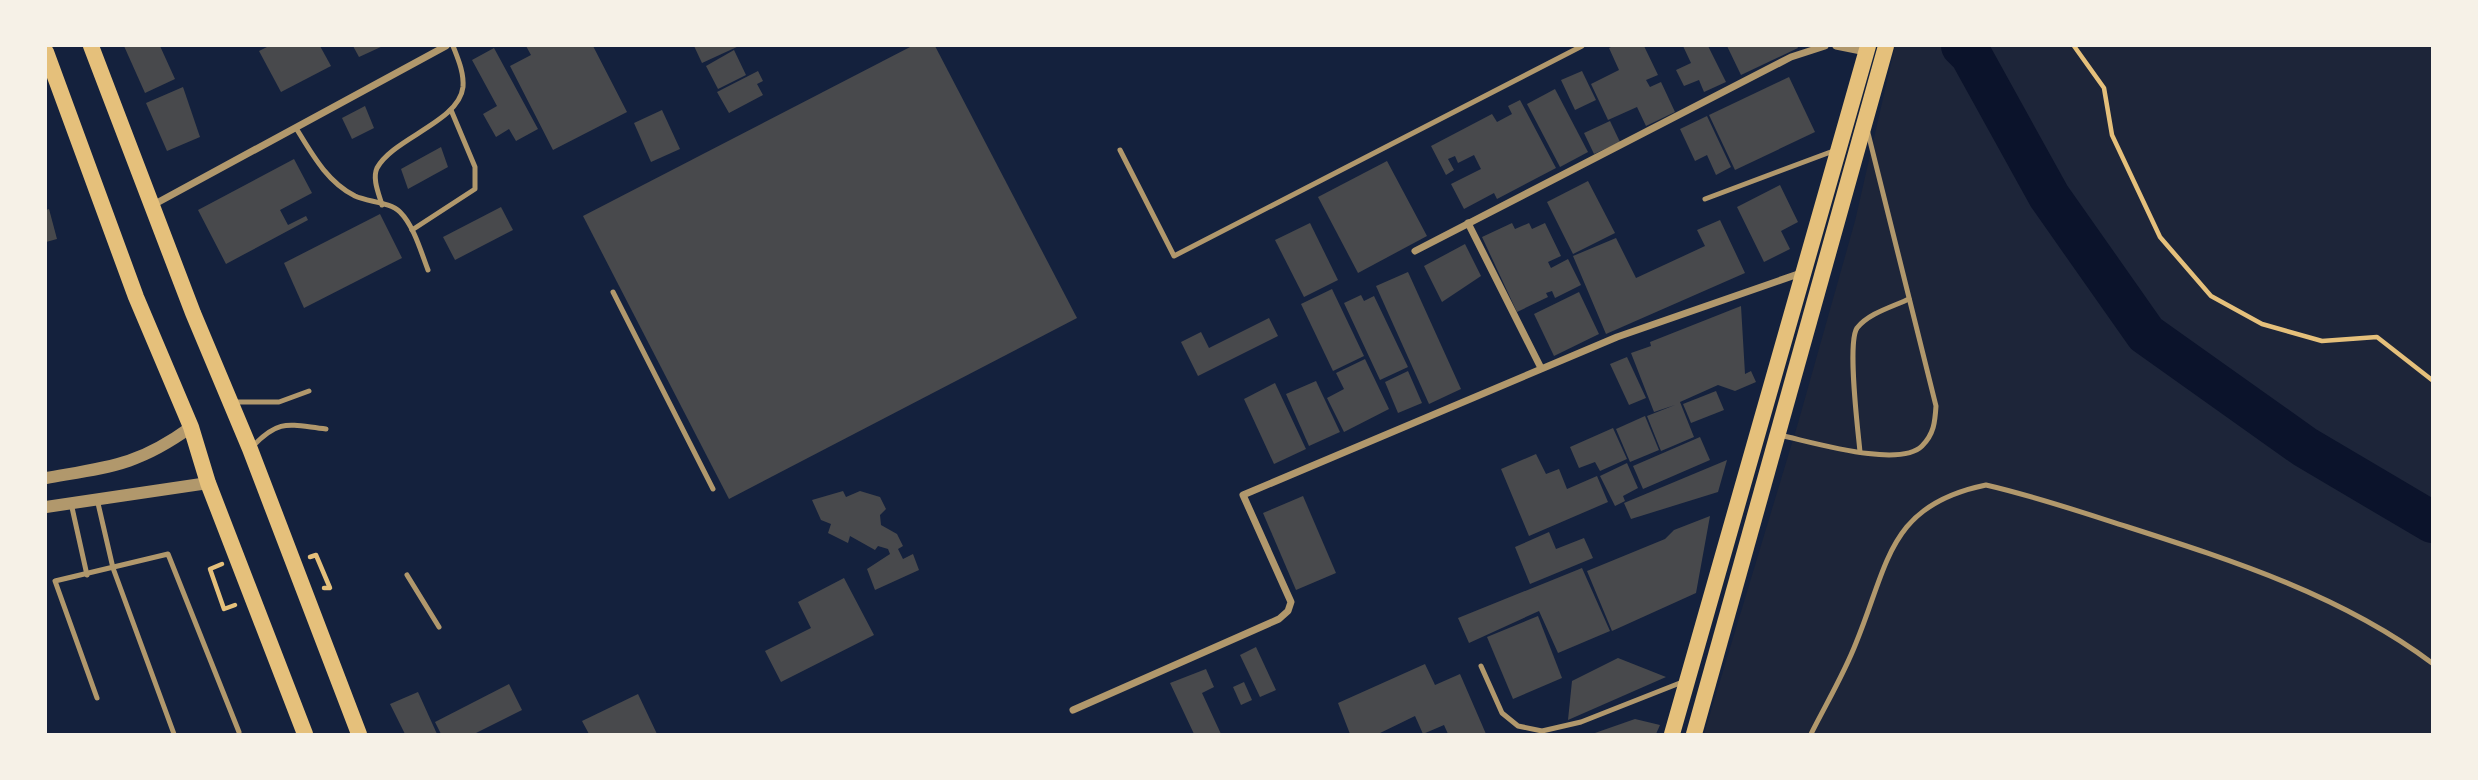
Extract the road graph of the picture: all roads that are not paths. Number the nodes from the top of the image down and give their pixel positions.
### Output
1 (91, 46) edge
2 (446, 46) edge
3 (453, 46) edge
4 (1582, 46) edge
5 (1825, 46) edge
6 (1836, 46) edge
7 (1886, 46) edge
8 (1867, 49) edge
9 (46, 52) edge
10 (451, 110) junction
11 (1865, 124) junction
12 (296, 128) junction
13 (1120, 149) dead end
14 (1839, 149) junction
15 (1705, 199) dead end
16 (153, 205) junction
17 (382, 205) junction
18 (1468, 223) junction
19 (412, 230) junction
20 (1415, 251) dead end
21 (428, 270) dead end
22 (1804, 272) junction
23 (613, 292) dead end
24 (1909, 299) junction
25 (1541, 368) junction
26 (309, 391) dead end
27 (230, 402) junction
28 (191, 427) junction
29 (326, 429) dead end
30 (1779, 435) junction
31 (250, 449) junction
32 (1860, 453) junction
33 (46, 478) edge
34 (208, 483) junction
35 (713, 489) dead end
36 (97, 499) junction
37 (71, 503) junction
38 (46, 508) edge
39 (113, 568) junction
40 (87, 575) junction
41 (407, 575) dead end
42 (439, 627) dead end
43 (2432, 663) edge
44 (1481, 666) dead end
45 (1688, 680) junction
46 (97, 698) dead end
47 (1073, 710) dead end
48 (239, 732) dead end
49 (174, 734) edge
50 (304, 734) edge
51 (359, 734) edge
52 (1672, 734) edge
53 (1694, 734) edge
54 (1811, 734) edge

1 - 16 main road
2 - 12 street
3 - 10 lane
4 - 13 lane
5 - 18 street
6 - 8 street
7 - 11 main road
8 - 14 main road
9 - 28 main road
10 - 17 lane
10 - 19 lane
11 - 24 lane
11 - 30 main road
12 - 16 street
12 - 17 lane
14 - 15 lane
14 - 22 main road
16 - 27 main road
17 - 19 lane
18 - 20 street
18 - 25 street
19 - 21 lane
22 - 25 street
22 - 45 main road
23 - 35 lane
24 - 32 lane
24 - 32 lane
25 - 47 street
26 - 27 lane
27 - 31 main road
28 - 33 street
28 - 34 main road
29 - 31 lane
30 - 32 lane
30 - 53 main road
31 - 51 main road
34 - 36 street
34 - 50 main road
36 - 37 street
36 - 39 lane
37 - 38 street
37 - 40 lane
39 - 40 lane
39 - 48 lane
39 - 49 lane
40 - 46 lane
41 - 42 lane
43 - 54 lane
44 - 45 lane
45 - 52 main road

